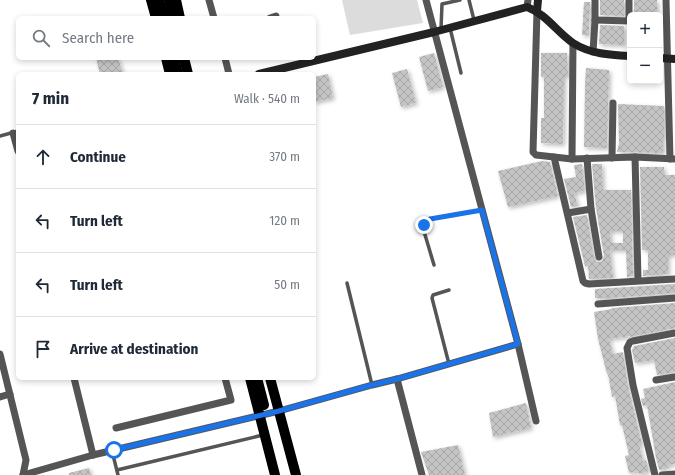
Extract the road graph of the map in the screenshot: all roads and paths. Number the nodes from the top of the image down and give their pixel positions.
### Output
1 (151, 0) edge
2 (159, 0) edge
3 (168, 0) edge
4 (176, 0) edge
5 (208, 0) edge
6 (426, 0) edge
7 (460, 0) edge
8 (469, 0) edge
9 (538, 0) edge
10 (595, 0) edge
11 (629, 0) edge
12 (666, 0) edge
13 (441, 2) edge
14 (527, 4) edge
15 (537, 11) junction
16 (155, 16) edge
17 (163, 16) edge
18 (172, 16) edge
19 (180, 16) edge
20 (213, 16) edge
21 (596, 20) junction
22 (474, 21) junction
23 (450, 28) junction
24 (438, 31) junction
25 (574, 43) junction
26 (593, 52) junction
27 (627, 56) edge
28 (668, 58) edge
29 (166, 60) edge
30 (174, 60) edge
31 (184, 60) edge
32 (190, 60) edge
33 (226, 60) edge
34 (170, 72) edge
35 (178, 72) edge
36 (188, 72) edge
37 (194, 72) edge
38 (228, 72) edge
39 (267, 72) edge
40 (461, 73) dead end
41 (613, 103) dead end
42 (16, 132) edge
43 (0, 136) edge
44 (554, 157) junction
45 (635, 157) junction
46 (587, 158) junction
47 (612, 158) junction
48 (572, 159) junction
49 (673, 159) edge
50 (591, 209) junction
51 (482, 210) junction
52 (568, 213) junction
53 (599, 257) dead end
54 (434, 265) dead end
55 (675, 279) edge
56 (638, 280) junction
57 (347, 283) dead end
58 (449, 290) dead end
59 (675, 298) edge
60 (598, 304) dead end
61 (675, 333) edge
62 (518, 344) junction
63 (0, 354) edge
64 (449, 364) junction
65 (675, 377) edge
66 (397, 379) junction
67 (74, 380) edge
68 (226, 380) edge
69 (250, 380) edge
70 (258, 380) edge
71 (267, 380) edge
72 (271, 380) edge
73 (656, 380) dead end
74 (372, 385) junction
75 (10, 394) junction
76 (0, 397) edge
77 (279, 411) junction
78 (259, 415) junction
79 (536, 421) dead end
80 (116, 428) dead end
81 (265, 434) junction
82 (112, 450) junction
83 (93, 455) junction
84 (117, 470) junction
85 (675, 474) edge
86 (23, 475) edge
87 (118, 475) edge
88 (275, 475) edge
89 (282, 475) edge
90 (291, 475) edge
91 (296, 475) edge
92 (422, 475) edge
93 (655, 475) edge
94 (662, 475) edge

1 - 16 main road
2 - 17 main road
3 - 18 main road
4 - 19 main road
5 - 20 street
6 - 24 street
7 - 13 lane
8 - 22 lane
9 - 15 street
10 - 21 street
11 - 21 street
12 - 28 street
13 - 24 lane
14 - 15 street
14 - 22 street
15 - 25 street
15 - 44 street
21 - 26 street
22 - 23 street
23 - 24 street
23 - 40 lane
24 - 39 street
24 - 51 street
25 - 26 street
25 - 48 street
26 - 27 street
28 - 49 street
29 - 34 main road
30 - 35 main road
31 - 36 main road
32 - 37 main road
33 - 38 street
41 - 47 street
42 - 43 lane
44 - 48 street
44 - 52 street
45 - 47 street
45 - 49 street
45 - 56 street
46 - 47 street
46 - 48 street
46 - 50 street
50 - 52 street
50 - 53 street
51 - 54 lane
51 - 62 street
52 - 56 street
55 - 56 street
57 - 74 lane
58 - 64 lane
59 - 60 street
61 - 93 street
62 - 64 street
62 - 79 street
63 - 75 street
64 - 66 street
65 - 73 street
66 - 74 street
66 - 92 street
67 - 83 street
68 - 80 street
69 - 78 main road
70 - 89 main road
71 - 90 main road
72 - 77 main road
74 - 77 street
75 - 76 street
75 - 86 street
77 - 78 street
77 - 91 main road
78 - 81 main road
78 - 82 street
81 - 84 lane
81 - 88 main road
82 - 83 street
82 - 84 lane
83 - 86 street
84 - 87 lane
85 - 94 street

